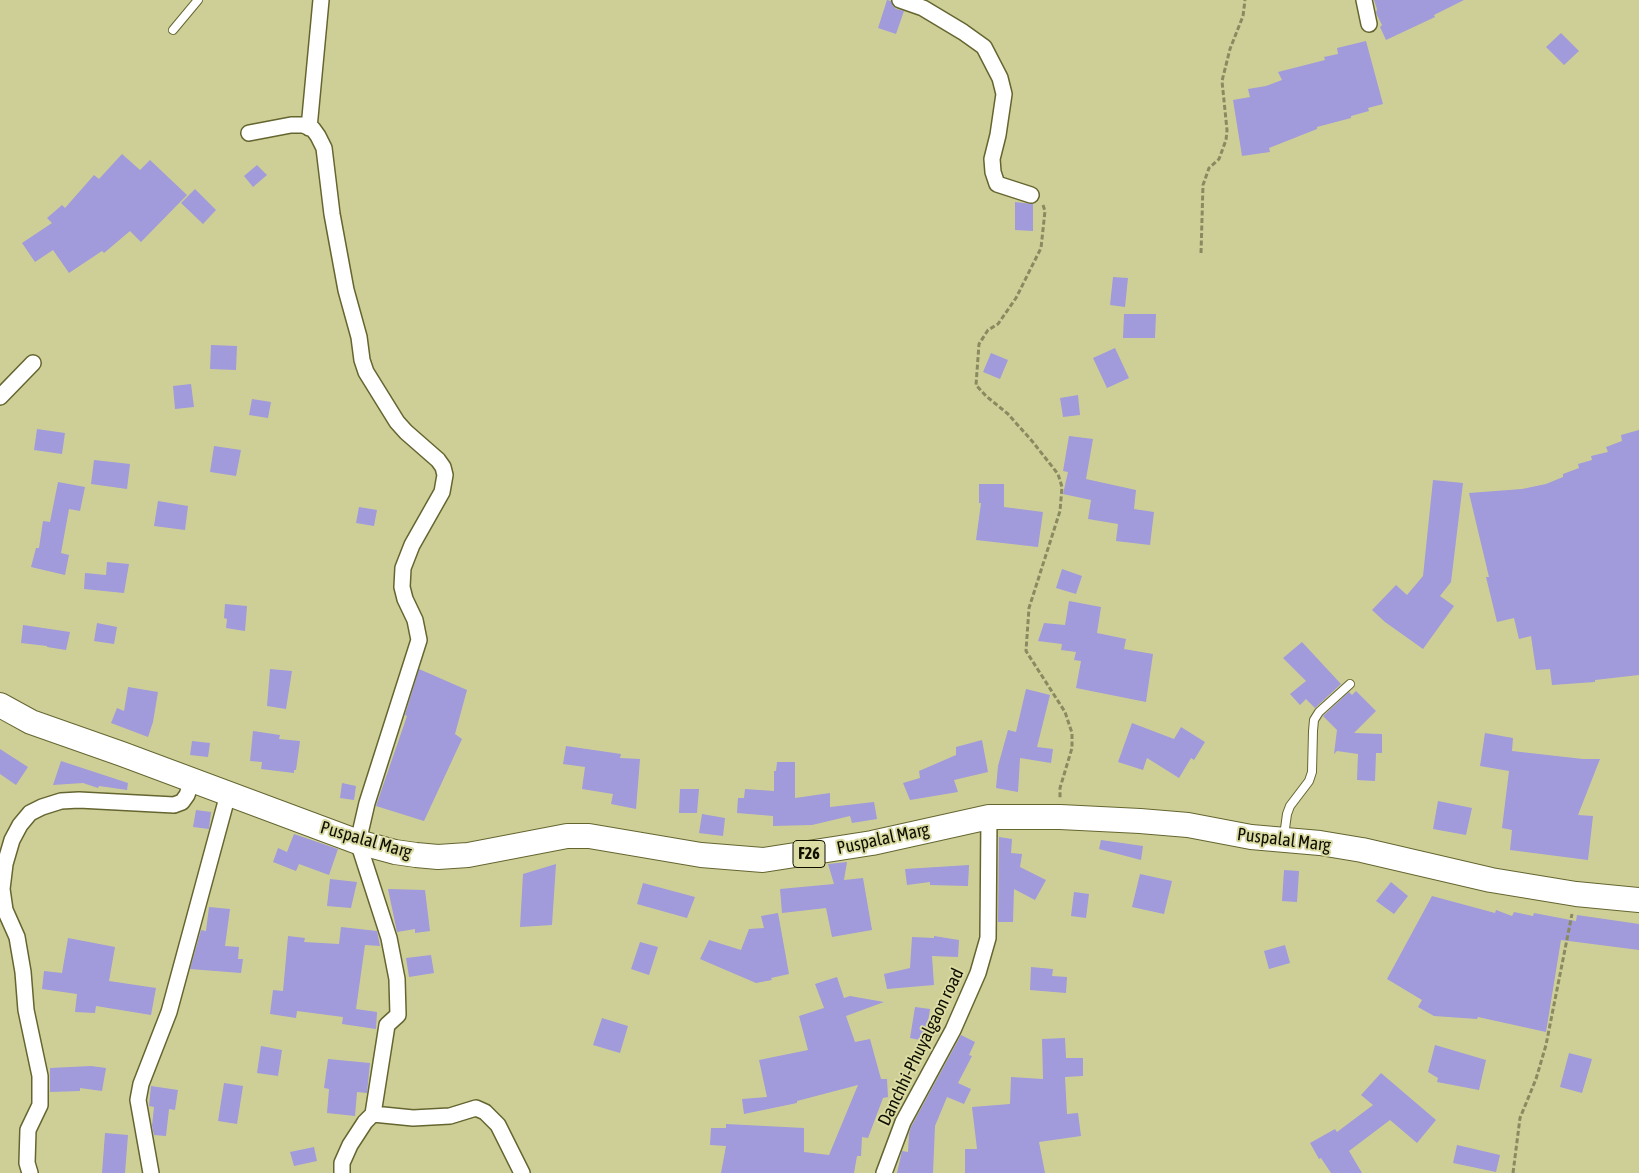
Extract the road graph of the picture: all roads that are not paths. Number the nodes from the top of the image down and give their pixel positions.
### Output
1 (198, 0) edge
2 (321, 0) edge
3 (900, 0) edge
4 (1364, 0) edge
5 (1369, 24) dead end
6 (173, 30) dead end
7 (310, 128) junction
8 (249, 133) dead end
9 (1035, 196) road end
10 (33, 363) dead end
11 (0, 397) edge
12 (1350, 684) dead end
13 (0, 706) edge
14 (192, 780) junction
15 (228, 794) junction
16 (989, 817) junction
17 (1283, 840) junction
18 (358, 842) junction
19 (1639, 900) edge
20 (373, 1114) junction
21 (30, 1173) edge
22 (151, 1173) edge
23 (342, 1173) edge
24 (522, 1173) edge
25 (884, 1173) edge

1 - 6 lane
2 - 7 street
3 - 9 street
4 - 5 street
7 - 8 street
7 - 18 street
10 - 11 street
12 - 17 lane
13 - 14 main road, Puspalal Marg / F26
14 - 15 main road, Puspalal Marg / F26
14 - 21 street
15 - 18 main road, Puspalal Marg / F26
15 - 22 street
16 - 17 main road, Puspalal Marg / F26
16 - 18 main road, Puspalal Marg / F26
16 - 25 street, Danchhi-Phuyalgaon road
17 - 19 main road, Puspalal Marg / F26
18 - 20 street
20 - 23 street
20 - 24 street

